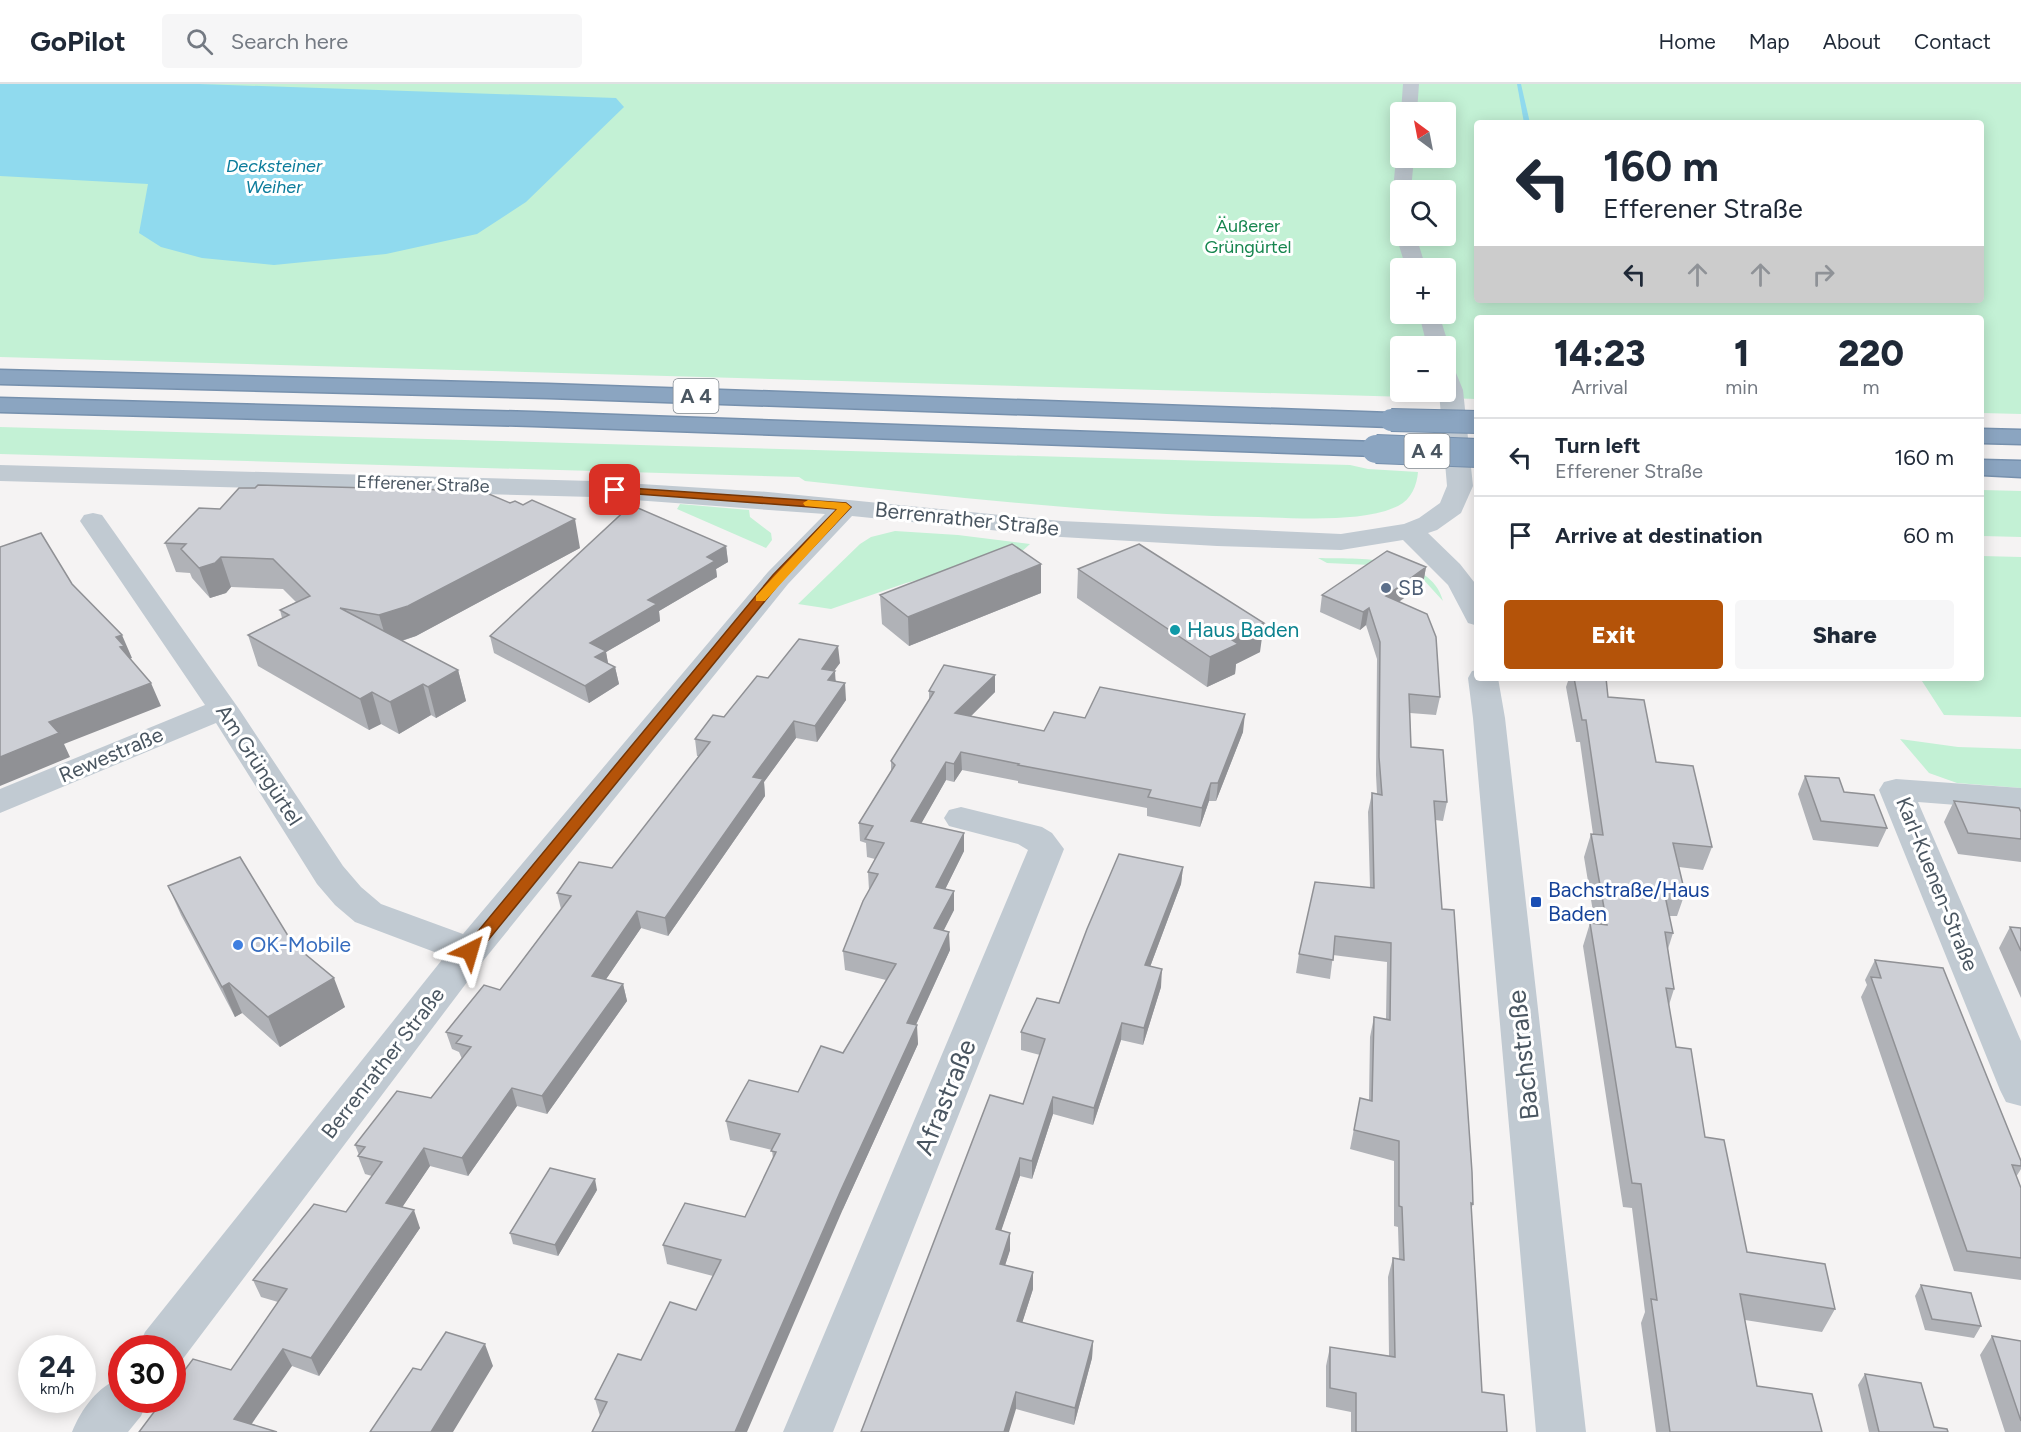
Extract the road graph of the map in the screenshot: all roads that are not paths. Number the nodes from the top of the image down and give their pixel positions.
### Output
1 (1411, 84) edge
2 (1409, 102) edge
3 (0, 377) edge
4 (1452, 402) edge
5 (0, 405) edge
6 (1474, 422) edge
7 (1984, 436) edge
8 (2021, 437) edge
9 (1474, 453) edge
10 (1984, 468) edge
11 (2021, 469) edge
12 (0, 472) edge
13 (846, 507) junction
14 (93, 521) dead end
15 (1409, 531) junction
16 (1474, 603) edge
17 (1483, 681) edge
18 (223, 709) junction
19 (2021, 799) edge
20 (0, 802) edge
21 (961, 818) dead end
22 (470, 951) junction
23 (2021, 1090) edge
24 (172, 1335) edge
25 (112, 1413) edge
26 (97, 1432) edge
27 (808, 1432) edge
28 (1561, 1432) edge

1 - 2 street
3 - 6 highway, A 4, bridge
4 - 15 street, Berrenrather Straße
5 - 9 highway, A 4, bridge
7 - 8 highway
10 - 11 highway
12 - 13 street, Efferener Straße
13 - 15 street, Berrenrather Straße
13 - 22 street, Berrenrather Straße
14 - 18 street, Am Grüngürtel
15 - 16 street
17 - 28 street, Bachstraße
18 - 20 street, Rewestraße
18 - 22 street, Am Grüngürtel
19 - 23 street, Karl-Kuenen-Straße
21 - 27 street, Afrastraße
22 - 24 street, Berrenrather Straße
25 - 26 street

